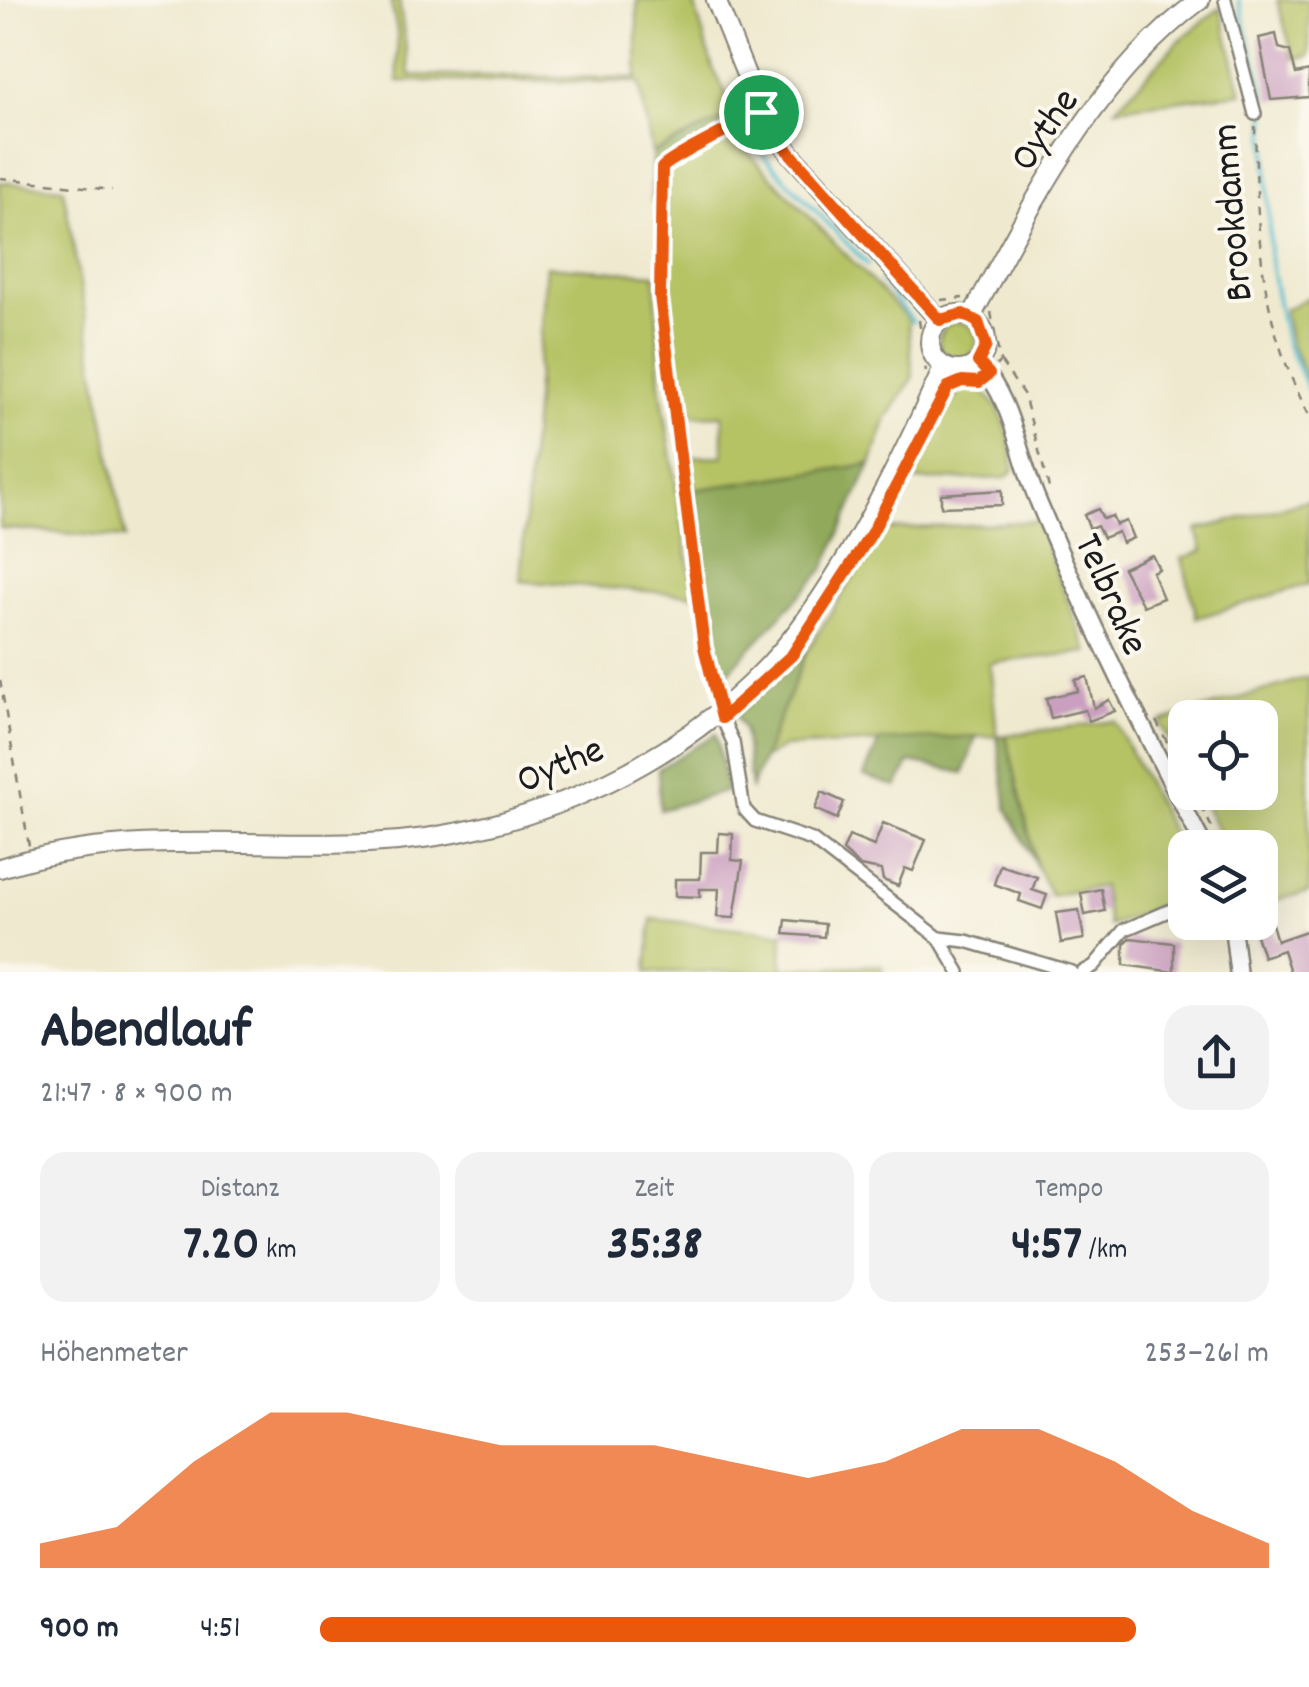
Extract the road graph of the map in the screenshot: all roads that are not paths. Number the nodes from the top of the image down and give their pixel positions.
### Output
1 (716, 0) edge
2 (1200, 0) edge
3 (1225, 0) edge
4 (1255, 114) road end
5 (971, 317) junction
6 (940, 320) junction
7 (944, 366) junction
8 (989, 366) junction
9 (718, 709) junction
10 (1195, 830) edge
11 (0, 868) edge
12 (1168, 911) edge
13 (940, 938) junction
14 (1234, 940) edge
15 (959, 972) edge
16 (1072, 972) edge
17 (1082, 972) edge
18 (1238, 972) edge

1 - 6 main road
2 - 5 main road, Oythe
3 - 4 street, Brookdamm
5 - 6 main road
5 - 8 main road
6 - 7 main road
7 - 8 main road
7 - 9 main road, Oythe
8 - 10 street, Telbrake
9 - 11 main road, Oythe
9 - 13 street
12 - 17 street
13 - 15 street
13 - 16 street
14 - 18 street

